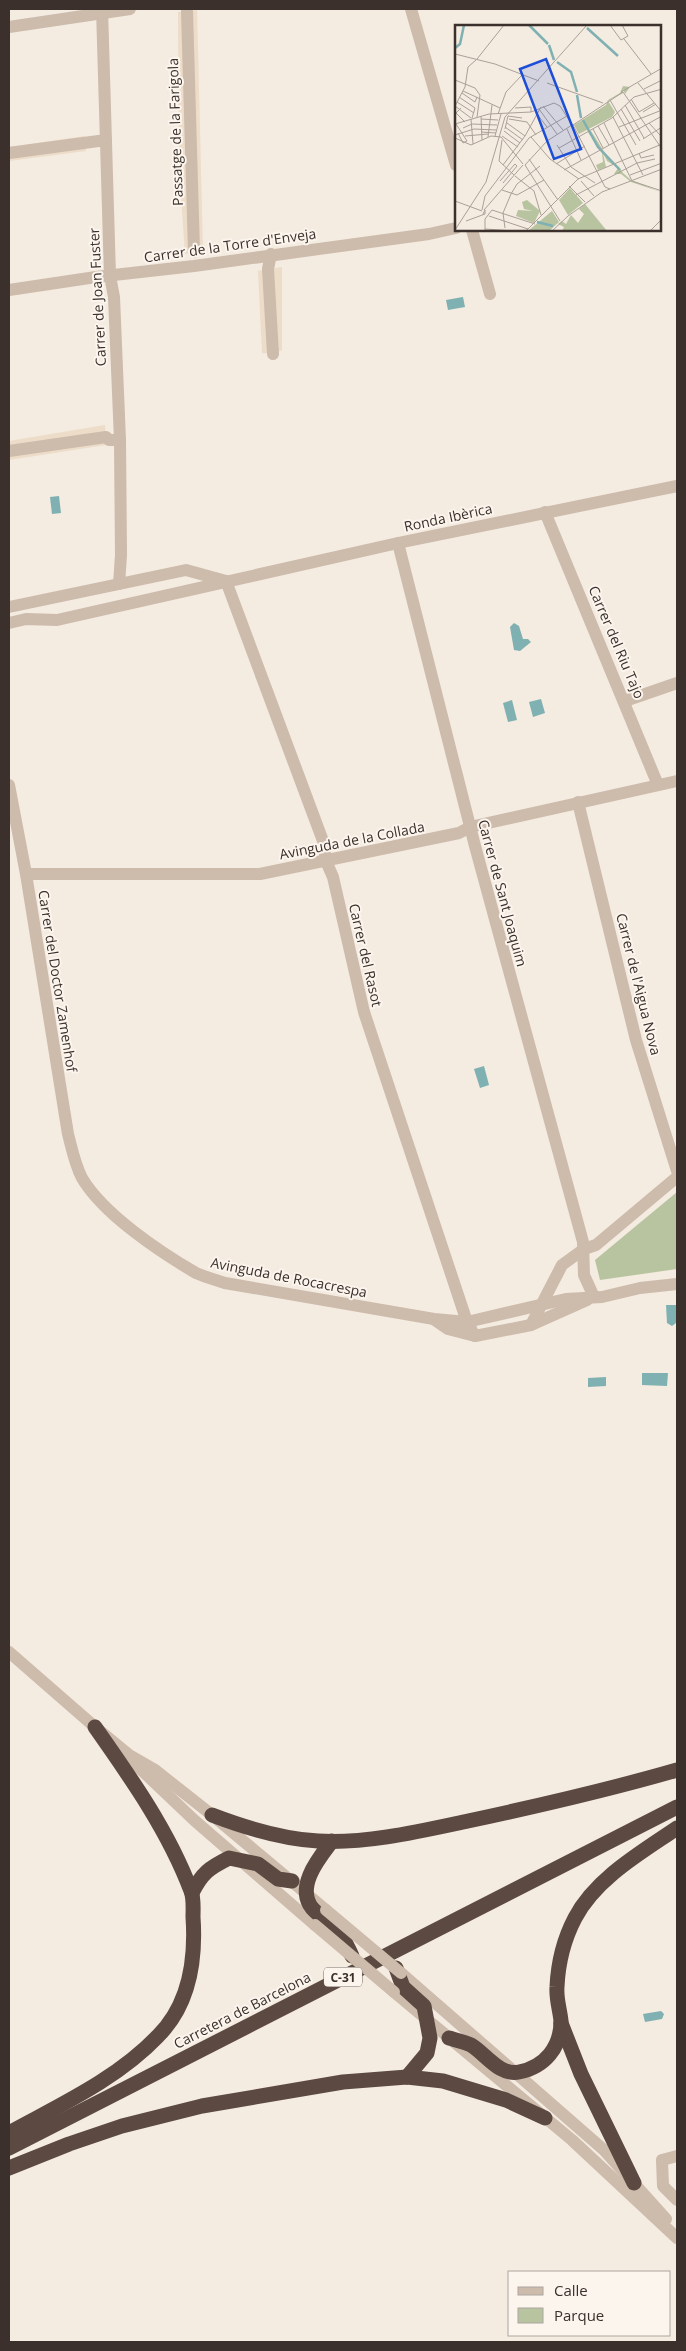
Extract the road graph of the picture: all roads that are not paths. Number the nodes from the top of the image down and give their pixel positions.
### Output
1 (130, 9) edge
2 (411, 9) edge
3 (102, 10) edge
4 (187, 11) dead end
5 (9, 27) edge
6 (106, 140) junction
7 (9, 153) edge
8 (455, 162) edge
9 (455, 228) edge
10 (472, 231) edge
11 (194, 252) dead end
12 (271, 254) junction
13 (110, 276) junction
14 (9, 290) edge
15 (490, 294) dead end
16 (273, 354) dead end
17 (120, 440) junction
18 (9, 451) edge
19 (677, 486) edge
20 (545, 512) junction
21 (398, 543) junction
22 (226, 581) junction
23 (119, 584) junction
24 (9, 606) edge
25 (9, 623) edge
26 (677, 682) edge
27 (625, 701) junction
28 (677, 781) edge
29 (658, 785) junction
30 (9, 786) edge
31 (578, 802) junction
32 (470, 827) junction
33 (326, 861) junction
34 (26, 874) junction
35 (677, 1171) edge
36 (677, 1177) edge
37 (83, 1179) joint
38 (584, 1249) junction
39 (677, 1284) edge
40 (594, 1297) junction
41 (540, 1305) junction
42 (434, 1319) junction
43 (467, 1322) junction
44 (531, 1326) junction
45 (475, 1336) junction
46 (9, 1652) edge
47 (95, 1727) junction
48 (129, 1754) junction
49 (677, 1770) edge
50 (677, 1806) edge
51 (212, 1815) junction
52 (677, 1828) edge
53 (332, 1841) junction
54 (240, 1860) junction
55 (292, 1882) junction
56 (192, 1893) junction
57 (308, 1894) junction
58 (352, 1956) junction
59 (398, 1971) junction
60 (427, 2020) junction
61 (561, 2021) junction
62 (449, 2038) junction
63 (517, 2073) junction
64 (407, 2077) junction
65 (545, 2118) junction
66 (9, 2133) edge
67 (9, 2148) edge
68 (677, 2156) edge
69 (9, 2168) edge
70 (634, 2183) junction
71 (677, 2200) edge
72 (674, 2234) edge

1 - 3 street
2 - 8 street
3 - 5 street
3 - 6 street, Carrer de Joan Fuster
4 - 11 street, Passatge de la Farigola
6 - 7 street
6 - 13 street, Carrer de Joan Fuster
9 - 12 street, Carrer de la Torre d'Enveja
10 - 15 street
12 - 13 street, Carrer de la Torre d'Enveja
12 - 16 street
13 - 14 street, Carrer de la Torre d'Enveja
13 - 17 street, Carrer de Joan Fuster
17 - 18 street
17 - 23 street, Carrer de Joan Fuster
19 - 20 street, Ronda Ibèrica
20 - 21 street, Ronda Ibèrica
20 - 27 street, Carrer del Riu Tajo
21 - 22 street, Ronda Ibèrica
21 - 32 street, Carrer de Sant Joaquim
22 - 23 street, Ronda Ibèrica
22 - 25 street, Ronda Ibèrica
22 - 33 street, Carrer del Rasot
23 - 24 street, Ronda Ibèrica
26 - 27 street
27 - 29 street, Carrer del Riu Tajo
28 - 29 street, Avinguda de la Collada
29 - 31 street, Avinguda de la Collada
30 - 34 street, Carrer del Doctor Zamenhof
31 - 32 street, Avinguda de la Collada
31 - 35 street, Carrer de l'Aigua Nova
32 - 33 street, Avinguda de la Collada
32 - 38 street, Carrer de Sant Joaquim
33 - 34 street, Avinguda de la Collada
33 - 43 street, Carrer del Rasot
34 - 37 street, Carrer del Doctor Zamenhof
36 - 38 street
37 - 42 street, Avinguda de Rocacrespa
38 - 40 street, Carrer de Sant Joaquim
38 - 41 street
39 - 40 street, Avinguda de Rocacrespa
40 - 41 street, Avinguda de Rocacrespa
40 - 44 street, Avinguda de Rocacrespa
41 - 43 street, Avinguda de Rocacrespa
41 - 44 street
42 - 43 street, Avinguda de Rocacrespa
42 - 45 street, Avinguda de Rocacrespa
43 - 45 street, Carrer del Rasot
44 - 45 street, Avinguda de Rocacrespa
46 - 47 street
47 - 48 street
47 - 56 highway
48 - 51 street
48 - 54 street
49 - 53 highway
50 - 67 highway, Carretera de Barcelona / C-31
51 - 53 highway
51 - 55 street
52 - 61 highway
53 - 57 highway
54 - 55 highway
54 - 56 highway
54 - 58 street, bridge
55 - 57 street
56 - 66 highway
57 - 58 highway
57 - 59 street, bridge
58 - 60 street, bridge
59 - 60 highway
59 - 63 street
60 - 62 street
60 - 64 highway
61 - 63 highway
61 - 70 highway
62 - 63 highway
62 - 65 street
63 - 70 street
64 - 65 highway
64 - 69 highway
65 - 72 street
68 - 71 street
70 - 72 street

